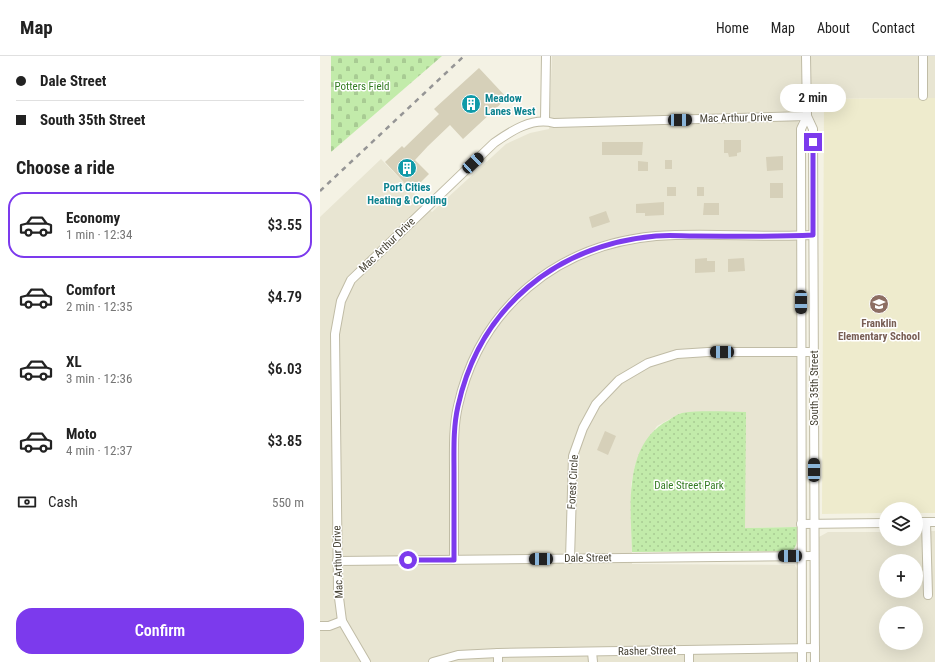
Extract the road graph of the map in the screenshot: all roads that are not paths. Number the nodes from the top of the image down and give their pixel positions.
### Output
1 (546, 56) edge
2 (806, 56) edge
3 (923, 56) edge
4 (923, 96) dead end
5 (807, 116) junction
6 (545, 120) junction
7 (801, 235) junction
8 (813, 235) junction
9 (801, 352) junction
10 (814, 352) junction
11 (926, 522) joint
12 (935, 522) edge
13 (879, 523) edge
14 (801, 524) junction
15 (814, 524) junction
16 (800, 556) junction
17 (814, 556) junction
18 (570, 559) junction
19 (454, 560) junction
20 (337, 561) junction
21 (928, 595) dead end
22 (342, 621) junction
23 (320, 626) edge
24 (802, 648) junction
25 (815, 648) junction
26 (689, 650) junction
27 (592, 652) junction
28 (498, 653) junction
29 (366, 662) edge
30 (433, 662) edge
31 (498, 662) edge
32 (593, 662) edge
33 (689, 662) edge
34 (802, 662) edge
35 (815, 662) edge

1 - 6 street
2 - 5 street, South 35th Street
3 - 4 street
5 - 6 street, Mac Arthur Drive
5 - 7 street, South 35th Street
5 - 8 street, South 35th Street
6 - 20 street, Mac Arthur Drive
7 - 8 street
7 - 9 street, South 35th Street
7 - 19 street
8 - 10 street, South 35th Street
9 - 10 street, Forest Circle
9 - 14 street, South 35th Street
9 - 18 street, Forest Circle
10 - 15 street, South 35th Street
11 - 12 street
11 - 21 street
13 - 15 street
14 - 15 street
14 - 16 street, South 35th Street
15 - 17 street, South 35th Street
16 - 17 street, Dale Street
16 - 18 street, Dale Street
16 - 24 street, South 35th Street
17 - 25 street, South 35th Street
18 - 19 street, Dale Street
19 - 20 street, Dale Street
20 - 22 street, Mac Arthur Drive
22 - 23 street
22 - 29 street, Mac Arthur Drive
24 - 25 street, Rasher Street
24 - 26 street, Rasher Street
24 - 34 street, South 35th Street
25 - 35 street, South 35th Street
26 - 27 street, Rasher Street
26 - 33 street
27 - 28 street, Rasher Street
27 - 32 street
28 - 30 street, Rasher Street
28 - 31 street

